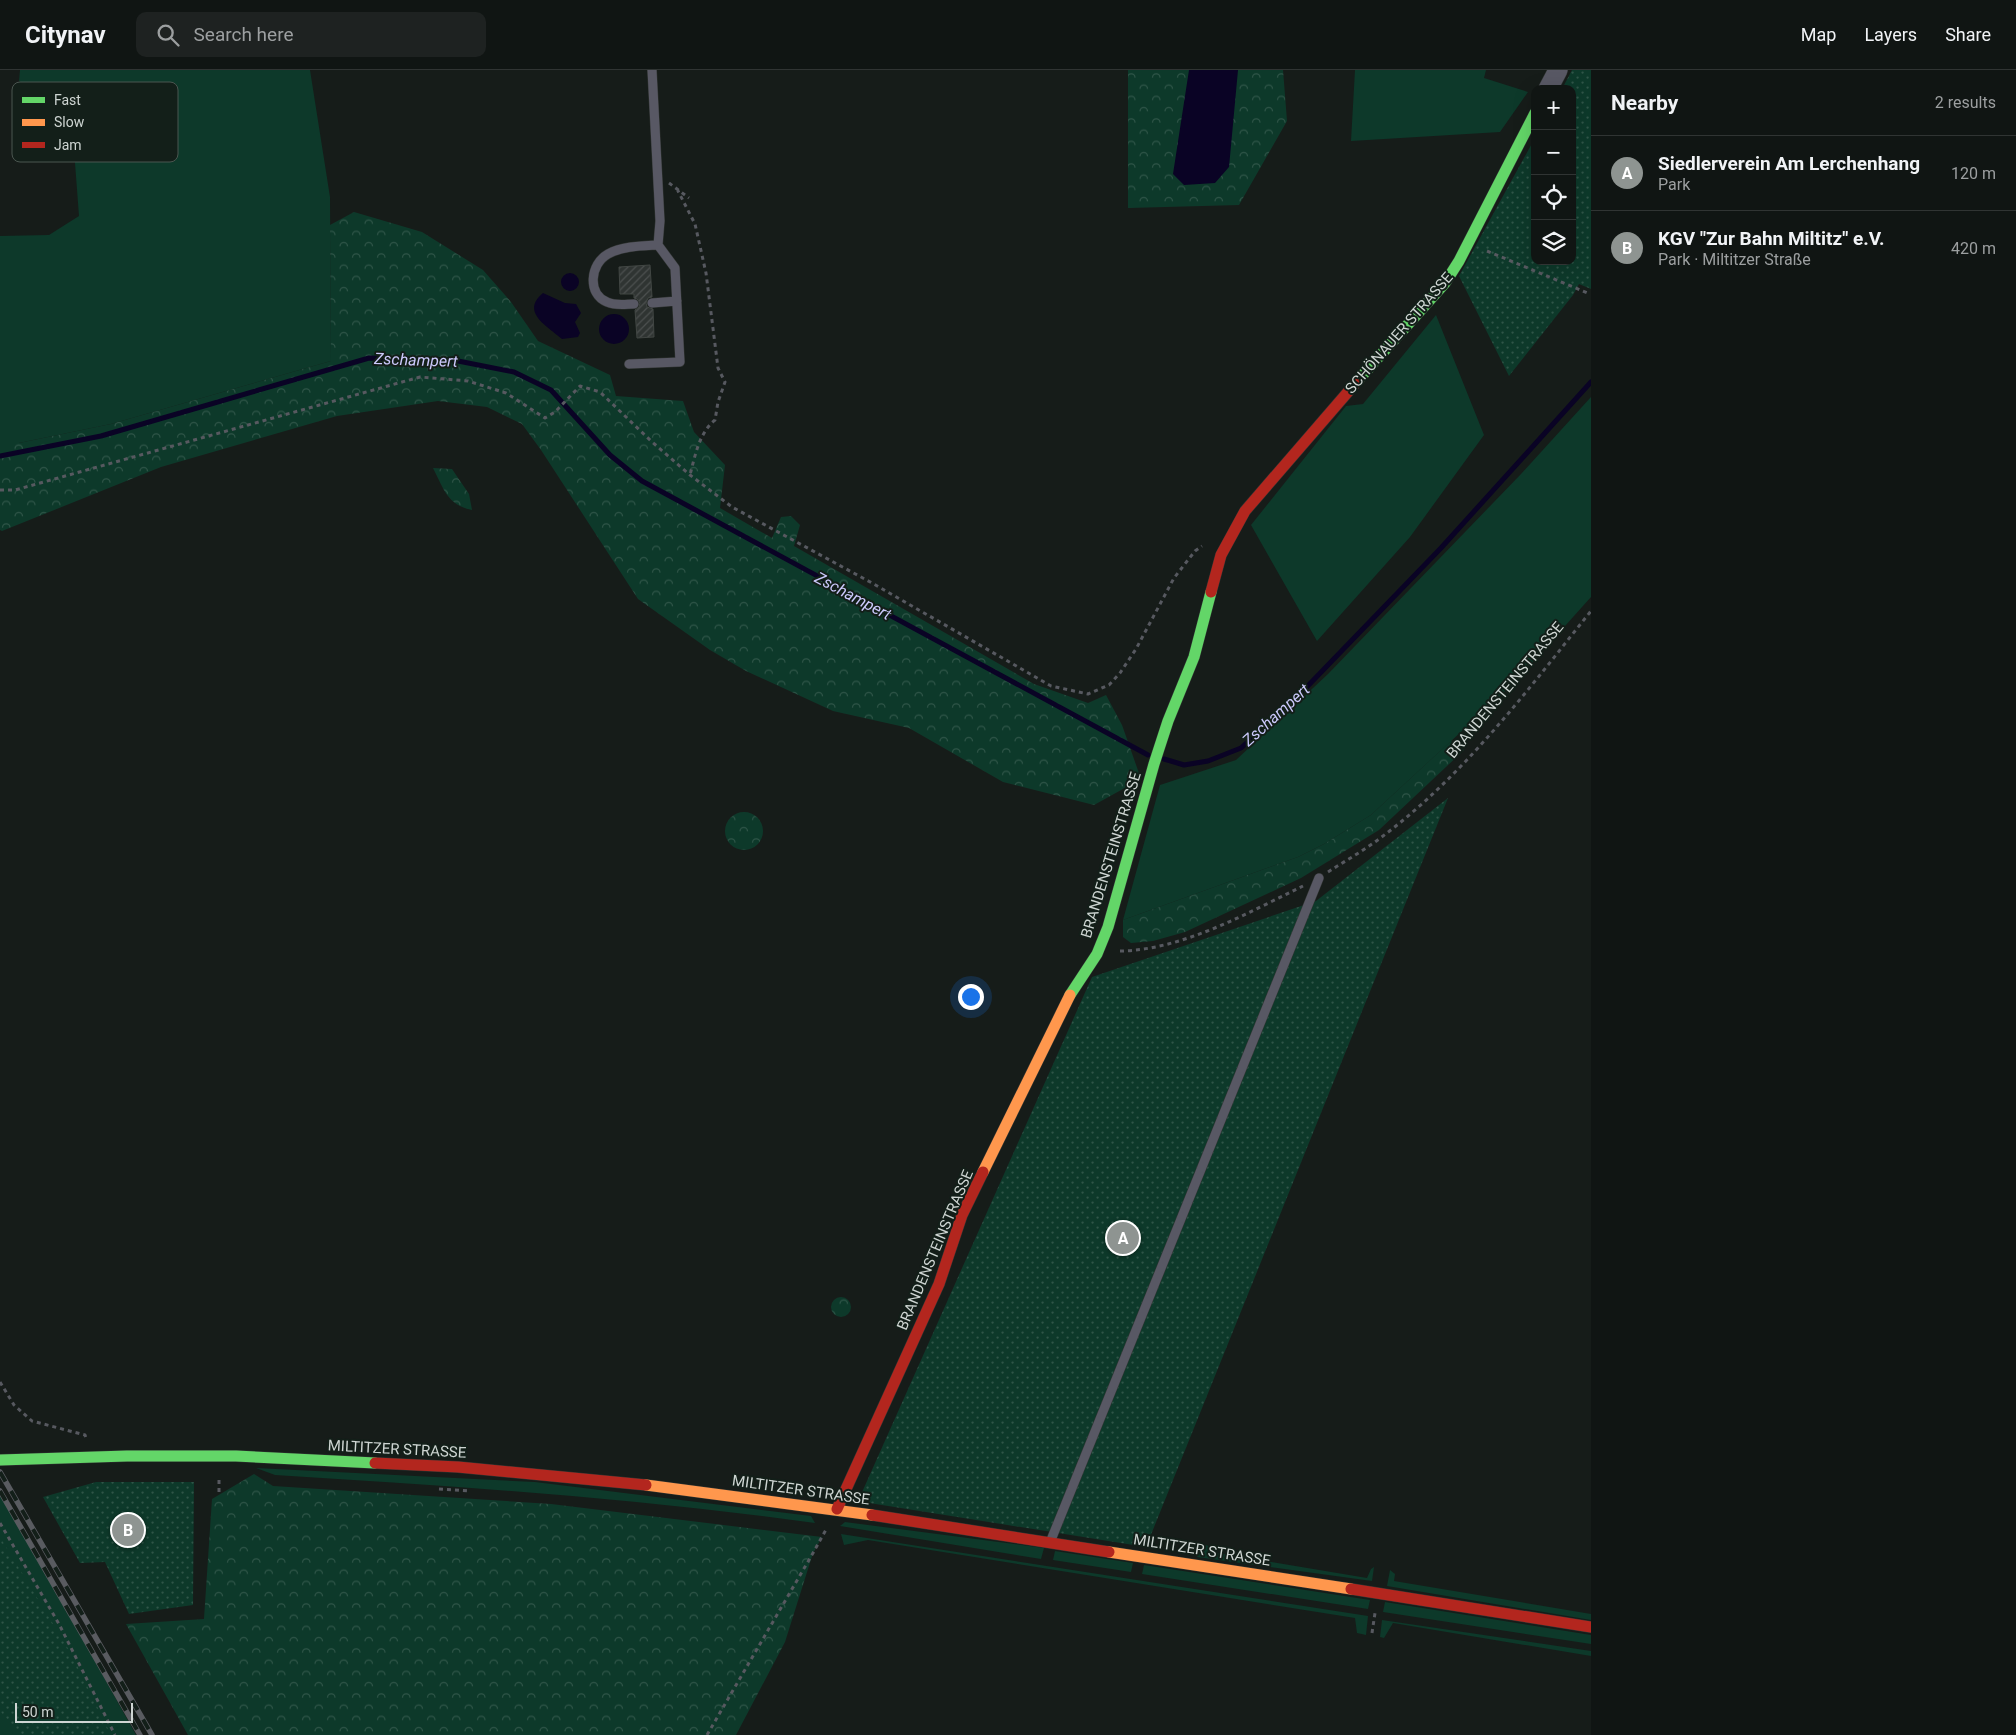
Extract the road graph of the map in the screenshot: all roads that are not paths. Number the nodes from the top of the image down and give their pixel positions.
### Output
1 (652, 70) edge
2 (1558, 70) edge
3 (1550, 85) edge
4 (1531, 121) edge
5 (658, 245) junction
6 (677, 301) junction
7 (652, 302) dead end
8 (634, 304) dead end
9 (629, 364) dead end
10 (1159, 750) joint
11 (1319, 878) road end
12 (0, 1460) edge
13 (837, 1509) junction
14 (1050, 1542) junction
15 (1591, 1627) edge

1 - 5 lane
2 - 3 street
4 - 10 street, SCHÖNAUER STRASSE
5 - 6 lane
5 - 8 lane
6 - 7 lane
6 - 9 lane
10 - 13 street, BRANDENSTEINSTRASSE
11 - 14 lane
12 - 13 street, MILTITZER STRASSE
13 - 14 street, MILTITZER STRASSE
14 - 15 street, MILTITZER STRASSE

